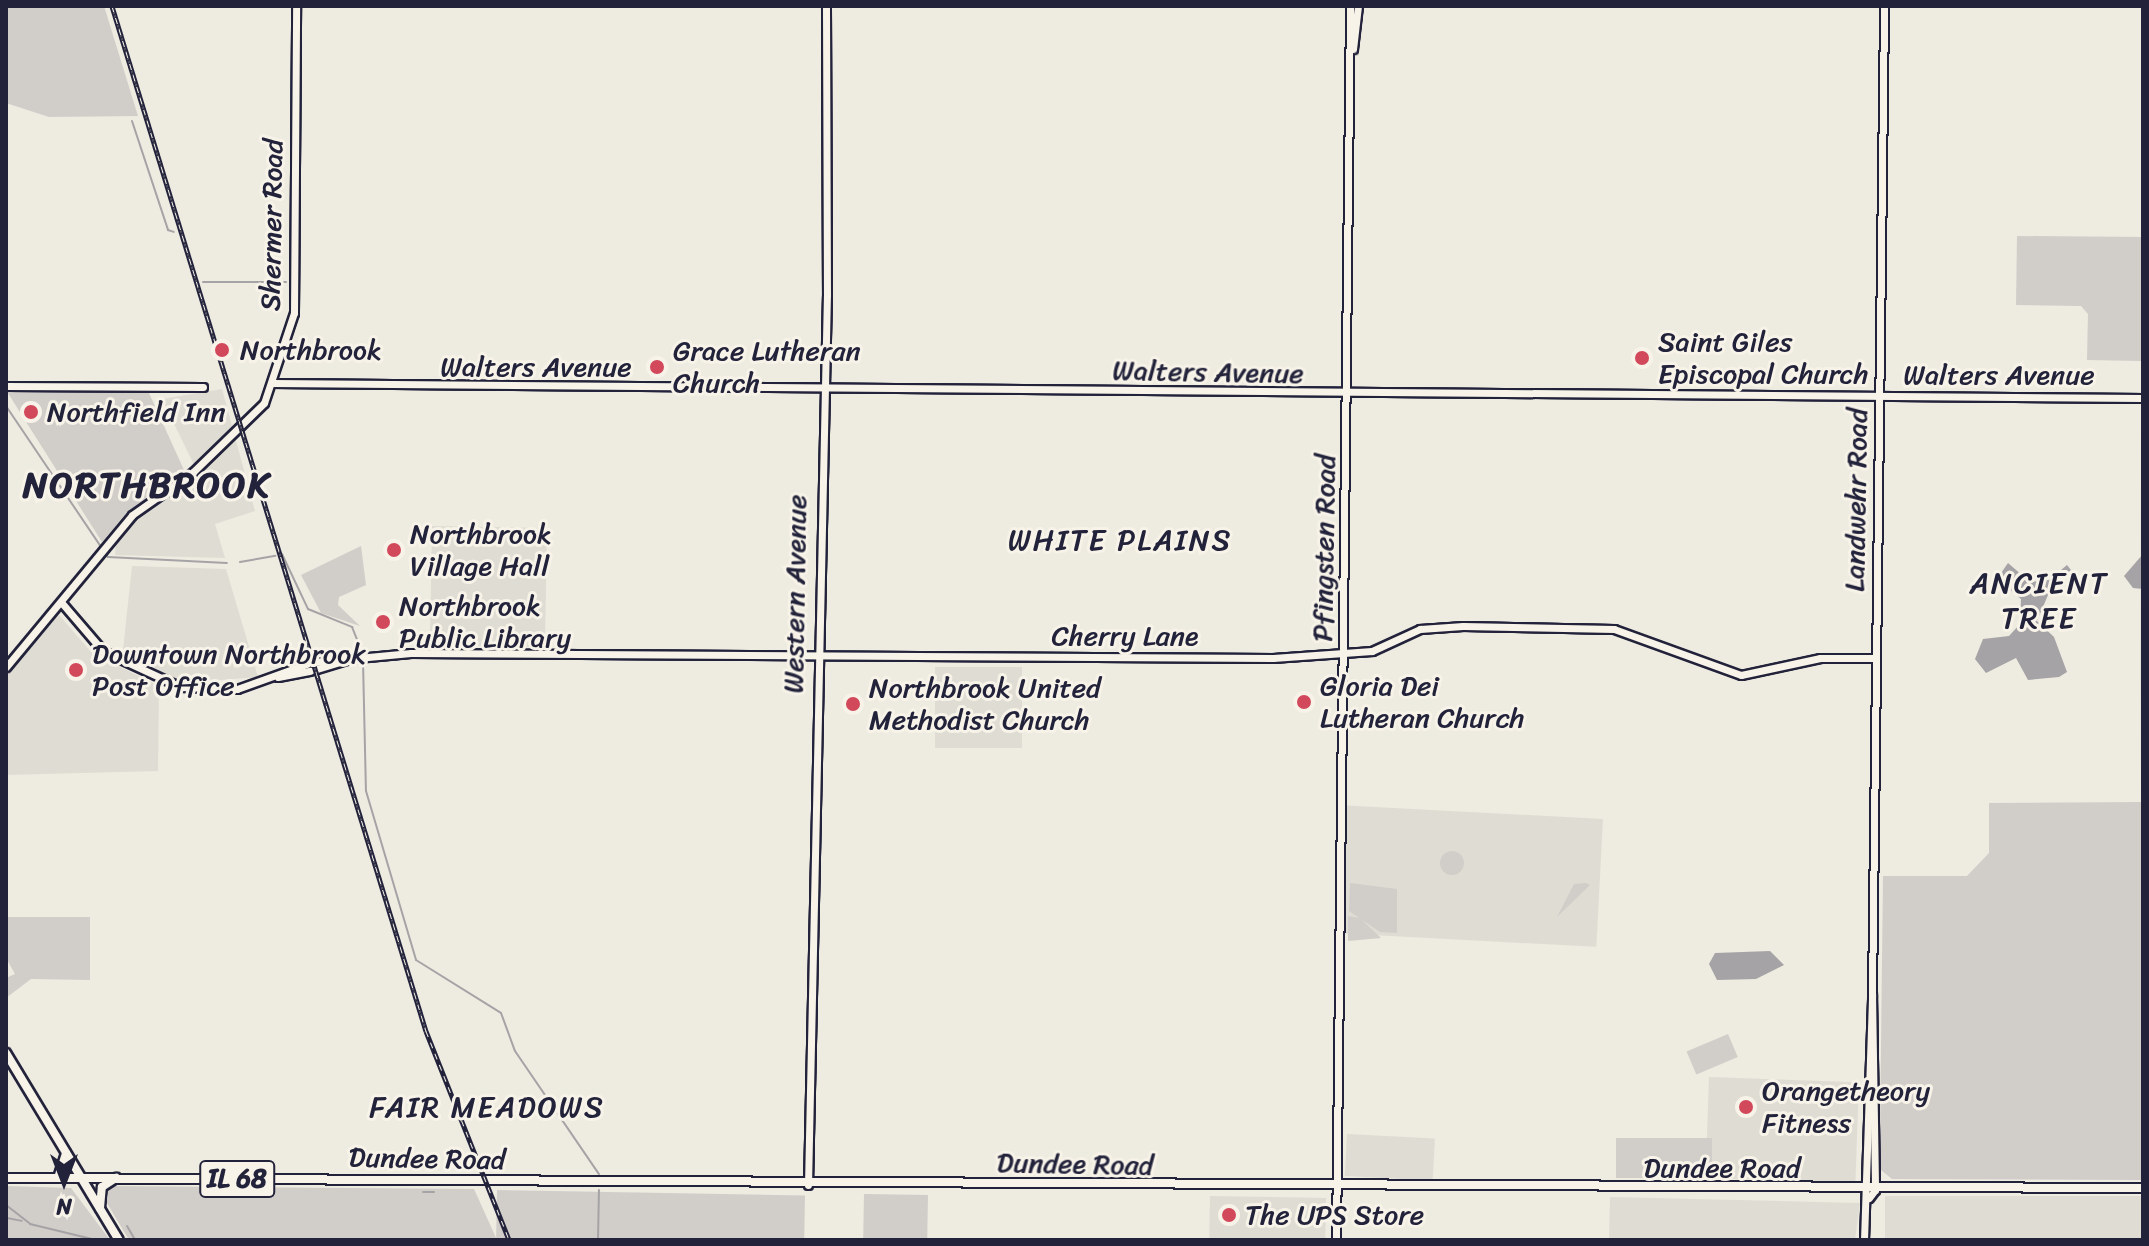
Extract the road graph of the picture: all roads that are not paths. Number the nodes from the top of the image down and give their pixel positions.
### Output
1 (296, 6) edge
2 (826, 6) edge
3 (1350, 6) edge
4 (1358, 6) edge
5 (1884, 6) edge
6 (1353, 49) junction
7 (272, 383) junction
8 (6, 386) edge
9 (203, 387) dead end
10 (823, 391) junction
11 (1348, 396) junction
12 (1879, 397) junction
13 (2143, 398) edge
14 (61, 602) junction
15 (75, 622) junction
16 (33, 641) junction
17 (1345, 652) junction
18 (817, 655) junction
19 (1876, 658) junction
20 (6, 667) edge
21 (6, 1053) edge
22 (66, 1153) junction
23 (6, 1178) edge
24 (58, 1178) junction
25 (82, 1178) junction
26 (117, 1178) junction
27 (808, 1185) junction
28 (1336, 1187) junction
29 (2143, 1188) edge
30 (1870, 1192) junction
31 (100, 1209) junction
32 (119, 1240) edge
33 (1336, 1240) edge
34 (1864, 1240) edge

1 - 7 street, Shermer Road
2 - 10 street, Western Avenue
3 - 6 street, Pfingsten Road
4 - 6 street, Pfingsten Road
5 - 12 street, Landwehr Road
6 - 11 street, Pfingsten Road
7 - 10 street, Walters Avenue
7 - 14 street, Shermer Road
8 - 9 street
10 - 11 street, Walters Avenue
10 - 18 street, Western Avenue
11 - 12 street, Walters Avenue
11 - 17 street, Pfingsten Road
12 - 13 street, Walters Avenue
12 - 19 street, Landwehr Road
14 - 15 street, Cherry Lane
14 - 16 street, Shermer Road
15 - 16 street
15 - 18 street, Cherry Lane
16 - 20 street, Shermer Road
17 - 18 street, Cherry Lane
17 - 19 street, Cherry Lane
17 - 28 street, Pfingsten Road
18 - 27 street, Western Avenue
19 - 30 street, Landwehr Road
21 - 22 main road
22 - 24 main road
22 - 25 main road
23 - 24 main road, Dundee Road / IL 68
24 - 25 main road, Dundee Road / IL 68
25 - 26 main road, Dundee Road / IL 68
25 - 31 main road
26 - 27 main road, Dundee Road / IL 68
26 - 31 main road
27 - 28 main road, Dundee Road / IL 68
28 - 30 main road, Dundee Road / IL 68
28 - 33 street, Pfingsten Road
29 - 30 main road, Dundee Road / IL 68
30 - 34 street, Landwehr Road
31 - 32 main road

